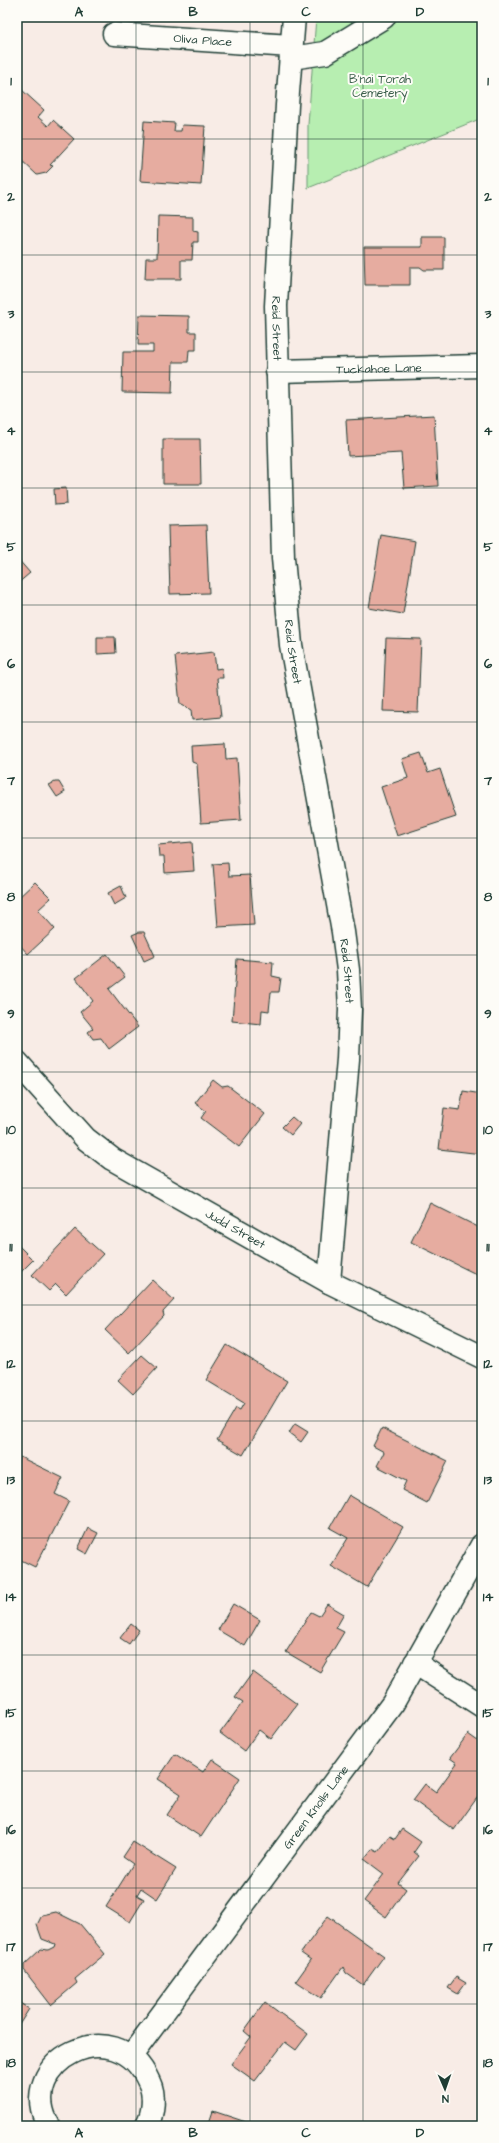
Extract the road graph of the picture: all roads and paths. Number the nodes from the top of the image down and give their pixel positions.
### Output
1 (294, 17) edge
2 (384, 17) edge
3 (114, 34) dead end
4 (291, 52) junction
5 (482, 366) edge
6 (277, 371) junction
7 (17, 1062) edge
8 (329, 1282) junction
9 (482, 1357) edge
10 (482, 1545) edge
11 (416, 1663) junction
12 (482, 1706) edge
13 (131, 2056) junction
14 (49, 2126) edge
15 (146, 2126) edge

1 - 4 street, Reid Street
2 - 4 street, Oliva Place
3 - 4 street, Oliva Place
4 - 6 street, Reid Street
5 - 6 street, Tuckahoe Lane
6 - 8 street, Reid Street
7 - 8 street, Judd Street
8 - 9 street, Judd Street
10 - 11 street, Green Knolls Lane
11 - 12 street
11 - 13 street, Green Knolls Lane
13 - 14 street
13 - 15 street

